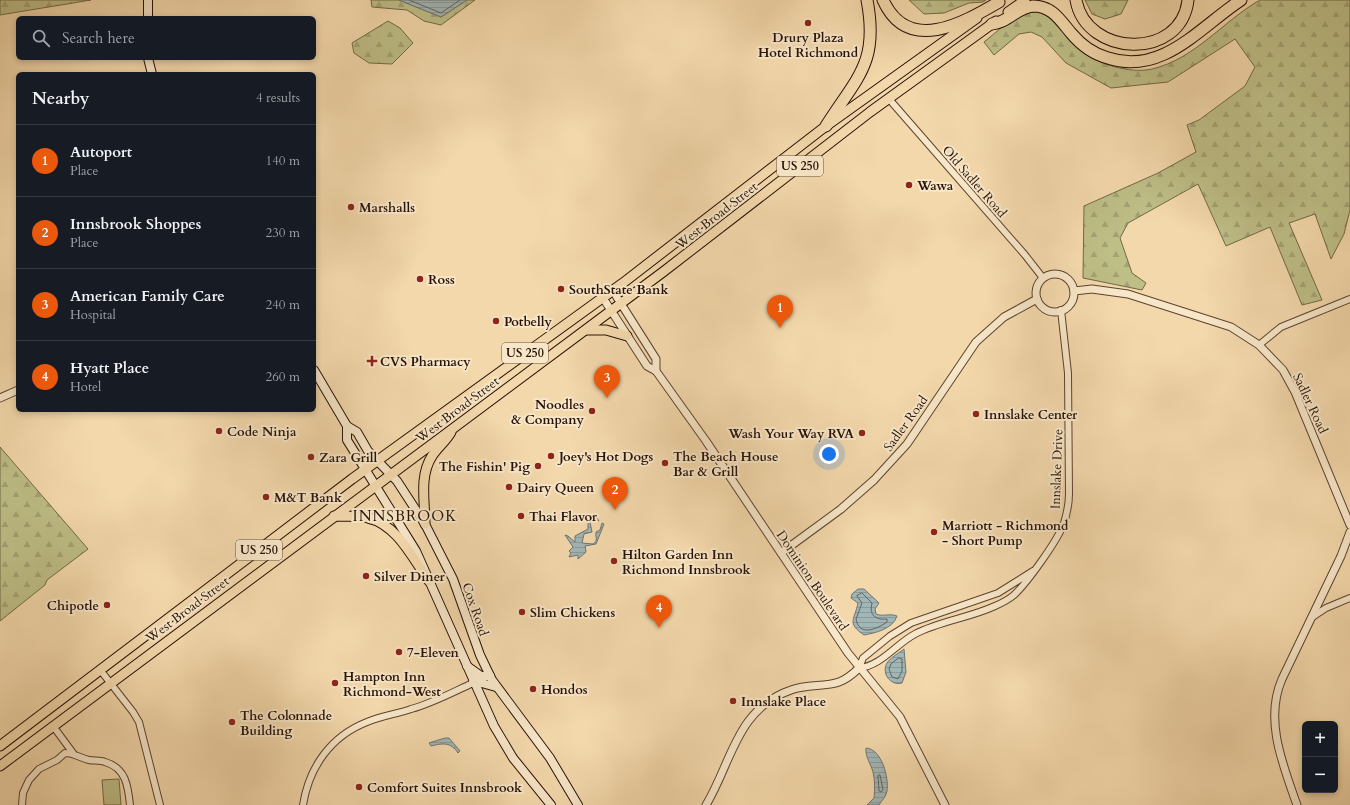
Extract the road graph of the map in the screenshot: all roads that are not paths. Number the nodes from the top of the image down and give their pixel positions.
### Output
1 (148, 0) edge
2 (867, 0) edge
3 (883, 0) edge
4 (1025, 0) edge
5 (1076, 0) edge
6 (1188, 0) edge
7 (1241, 0) edge
8 (1001, 1) edge
9 (148, 16) edge
10 (992, 24) junction
11 (148, 60) edge
12 (152, 72) edge
13 (889, 99) junction
14 (826, 126) junction
15 (1043, 278) junction
16 (613, 291) junction
17 (1074, 291) junction
18 (603, 298) junction
19 (1037, 299) junction
20 (1350, 299) edge
21 (620, 304) junction
22 (1061, 310) junction
23 (611, 311) junction
24 (586, 330) junction
25 (627, 336) junction
26 (1258, 345) junction
27 (656, 371) junction
28 (316, 373) edge
29 (16, 391) edge
30 (0, 398) edge
31 (347, 426) junction
32 (454, 427) junction
33 (378, 460) junction
34 (365, 470) junction
35 (391, 474) junction
36 (375, 486) junction
37 (334, 516) junction
38 (425, 524) junction
39 (1350, 525) edge
40 (1350, 532) edge
41 (1349, 543) edge
42 (781, 553) junction
43 (1033, 571) junction
44 (429, 581) junction
45 (1350, 598) edge
46 (1311, 618) junction
47 (465, 665) junction
48 (859, 668) junction
49 (101, 671) junction
50 (490, 676) junction
51 (110, 683) junction
52 (474, 683) junction
53 (496, 687) junction
54 (53, 726) junction
55 (0, 746) edge
56 (73, 753) junction
57 (0, 766) edge
58 (22, 805) edge
59 (130, 805) edge
60 (160, 805) edge
61 (303, 805) edge
62 (550, 805) edge
63 (578, 805) edge
64 (706, 805) edge
65 (945, 805) edge
66 (1297, 805) edge

1 - 9 main road
2 - 14 highway
3 - 8 highway
4 - 10 main road, West Broad Street / US 250
5 - 6 highway
7 - 10 highway
8 - 14 main road, West Broad Street / US 250
10 - 13 main road, West Broad Street / US 250
11 - 12 main road
13 - 15 street, Old Sadler Road
13 - 21 main road, West Broad Street / US 250
14 - 16 main road, West Broad Street / US 250
15 - 17 street
15 - 19 street
16 - 18 main road, West Broad Street / US 250
16 - 21 street, Dominion Boulevard
17 - 22 street
17 - 26 street, Sadler Road
18 - 23 street, Dominion Boulevard
18 - 33 main road, West Broad Street / US 250
19 - 22 street
19 - 42 street, Sadler Road
20 - 26 street
21 - 23 main road, West Broad Street / US 250
21 - 27 street, Dominion Boulevard
22 - 43 street, Innslake Drive
23 - 24 main road, West Broad Street / US 250
23 - 25 street, Dominion Boulevard
24 - 25 main road
24 - 32 main road, West Broad Street / US 250
25 - 27 street, Dominion Boulevard
26 - 39 street, Sadler Road
27 - 42 street, Dominion Boulevard
28 - 31 main road, Cox Road
29 - 30 street
31 - 33 main road, Cox Road
31 - 34 main road, Cox Road
32 - 35 main road, West Broad Street / US 250
32 - 38 main road
33 - 34 main road, West Broad Street / US 250
33 - 35 main road, Cox Road
34 - 36 main road, Cox Road
34 - 49 main road, West Broad Street / US 250
35 - 36 main road, West Broad Street / US 250
35 - 38 main road, Cox Road
36 - 37 main road, West Broad Street / US 250
36 - 44 main road, Cox Road
37 - 44 main road
37 - 51 main road, West Broad Street / US 250
38 - 50 main road, Cox Road
40 - 41 street
41 - 46 street
42 - 48 street, Dominion Boulevard
43 - 48 street, Innslake Drive
43 - 48 street, Innslake Drive
44 - 47 main road, Cox Road
45 - 46 street
46 - 66 street
47 - 50 main road
47 - 52 main road, Cox Road
48 - 64 street, Innslake Drive
48 - 65 street, Dominion Boulevard
49 - 51 street
49 - 55 main road, West Broad Street / US 250
50 - 53 main road, Cox Road
51 - 54 main road, West Broad Street / US 250
51 - 60 street
52 - 53 main road
52 - 61 street
52 - 62 main road, Cox Road
53 - 63 main road, Cox Road
54 - 56 street
54 - 57 main road, West Broad Street / US 250
56 - 58 street
56 - 59 street

